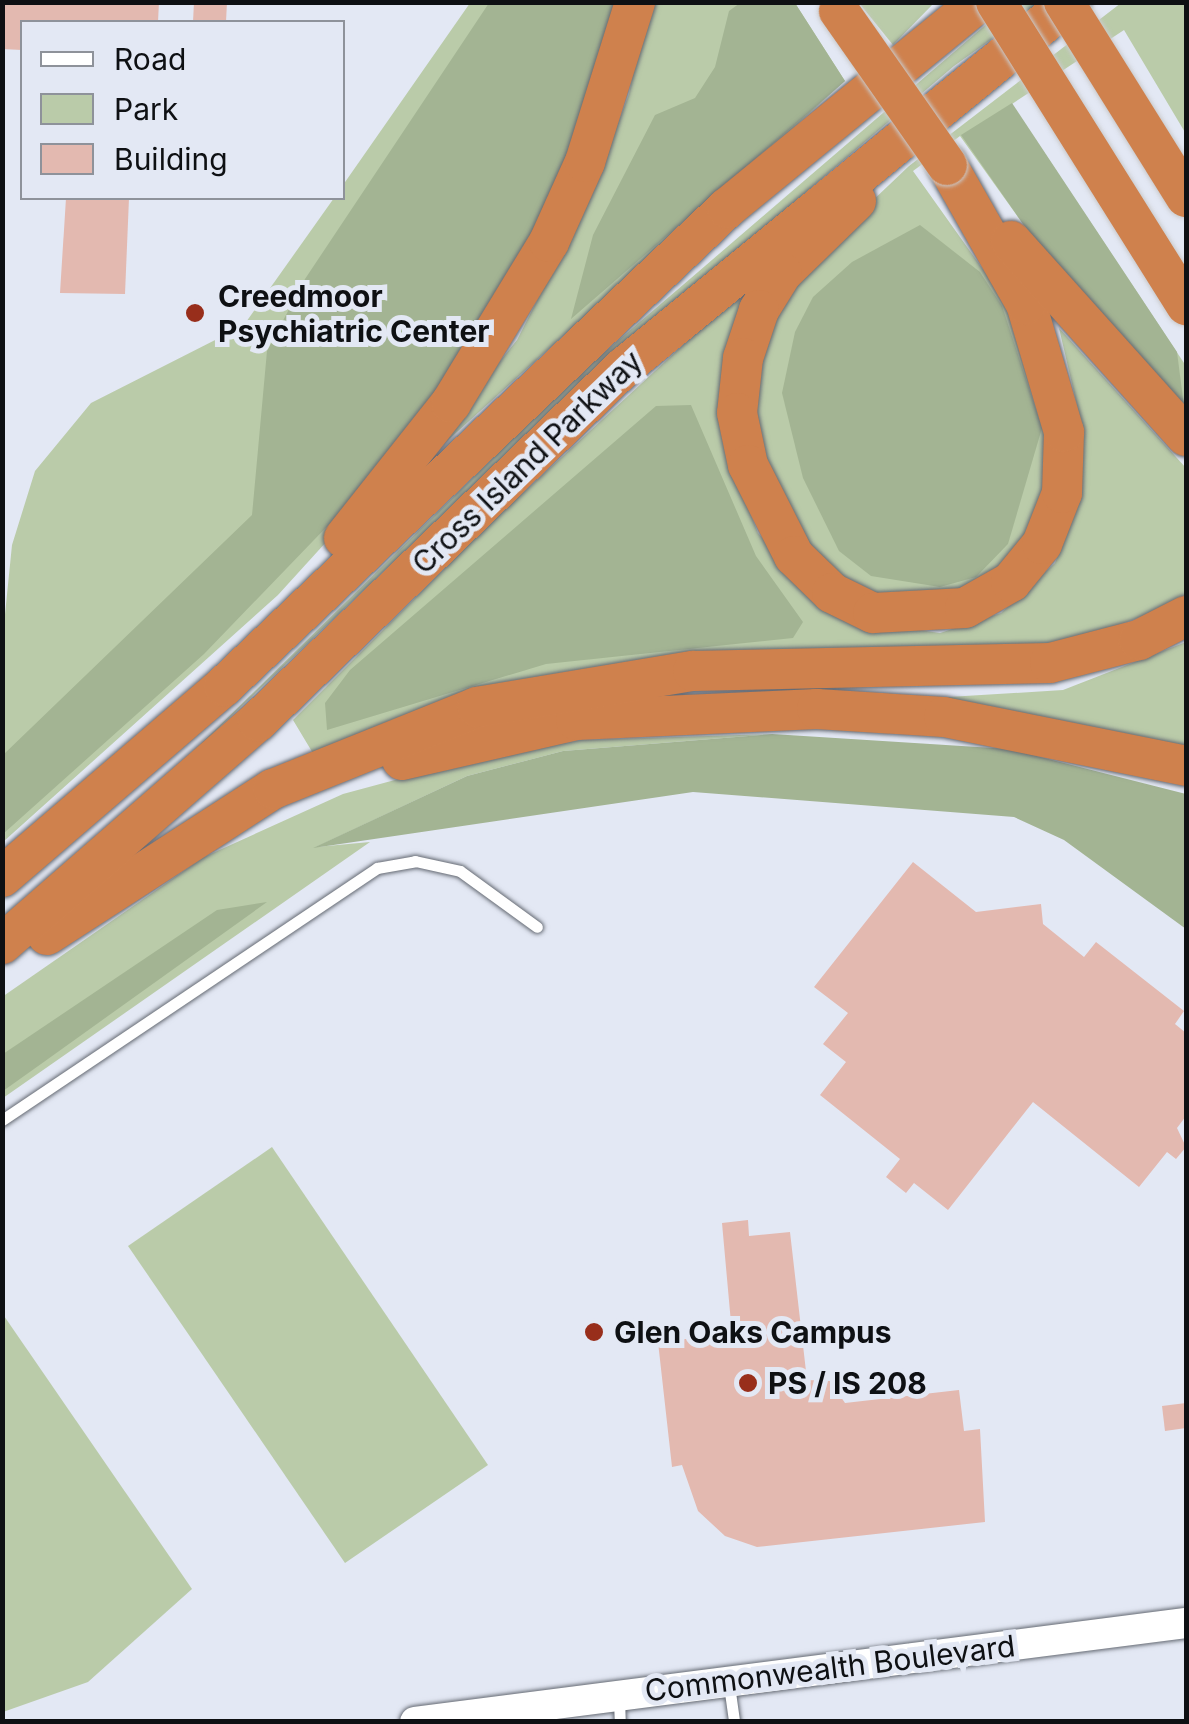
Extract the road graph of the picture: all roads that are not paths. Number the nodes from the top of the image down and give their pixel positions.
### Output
1 (635, 2) edge
2 (979, 2) edge
3 (996, 2) edge
4 (1067, 2) edge
5 (836, 5) edge
6 (1021, 39) junction
7 (1186, 197) edge
8 (1037, 294) junction
9 (1186, 306) edge
10 (1186, 436) edge
11 (1186, 616) edge
12 (1186, 766) edge
13 (104, 791) junction
14 (2, 877) edge
15 (537, 927) dead end
16 (54, 930) junction
17 (2, 944) edge
18 (2, 967) edge
19 (2, 1120) edge
20 (1186, 1623) edge
21 (729, 1681) junction
22 (619, 1708) edge
23 (583, 1711) edge
24 (415, 1722) edge
25 (734, 1722) edge

1 - 13 highway
2 - 13 highway, Cross Island Parkway
3 - 9 highway, bridge
4 - 6 highway, Cross Island Parkway
4 - 7 highway, bridge
5 - 8 highway, bridge
6 - 8 highway
6 - 17 highway, Cross Island Parkway
8 - 10 highway
11 - 16 highway
12 - 16 highway
13 - 14 highway, Cross Island Parkway
15 - 19 lane
16 - 18 highway
20 - 21 street, Commonwealth Boulevard
21 - 22 street, Commonwealth Boulevard
21 - 25 lane
22 - 23 street, Commonwealth Boulevard
23 - 24 street, Commonwealth Boulevard

